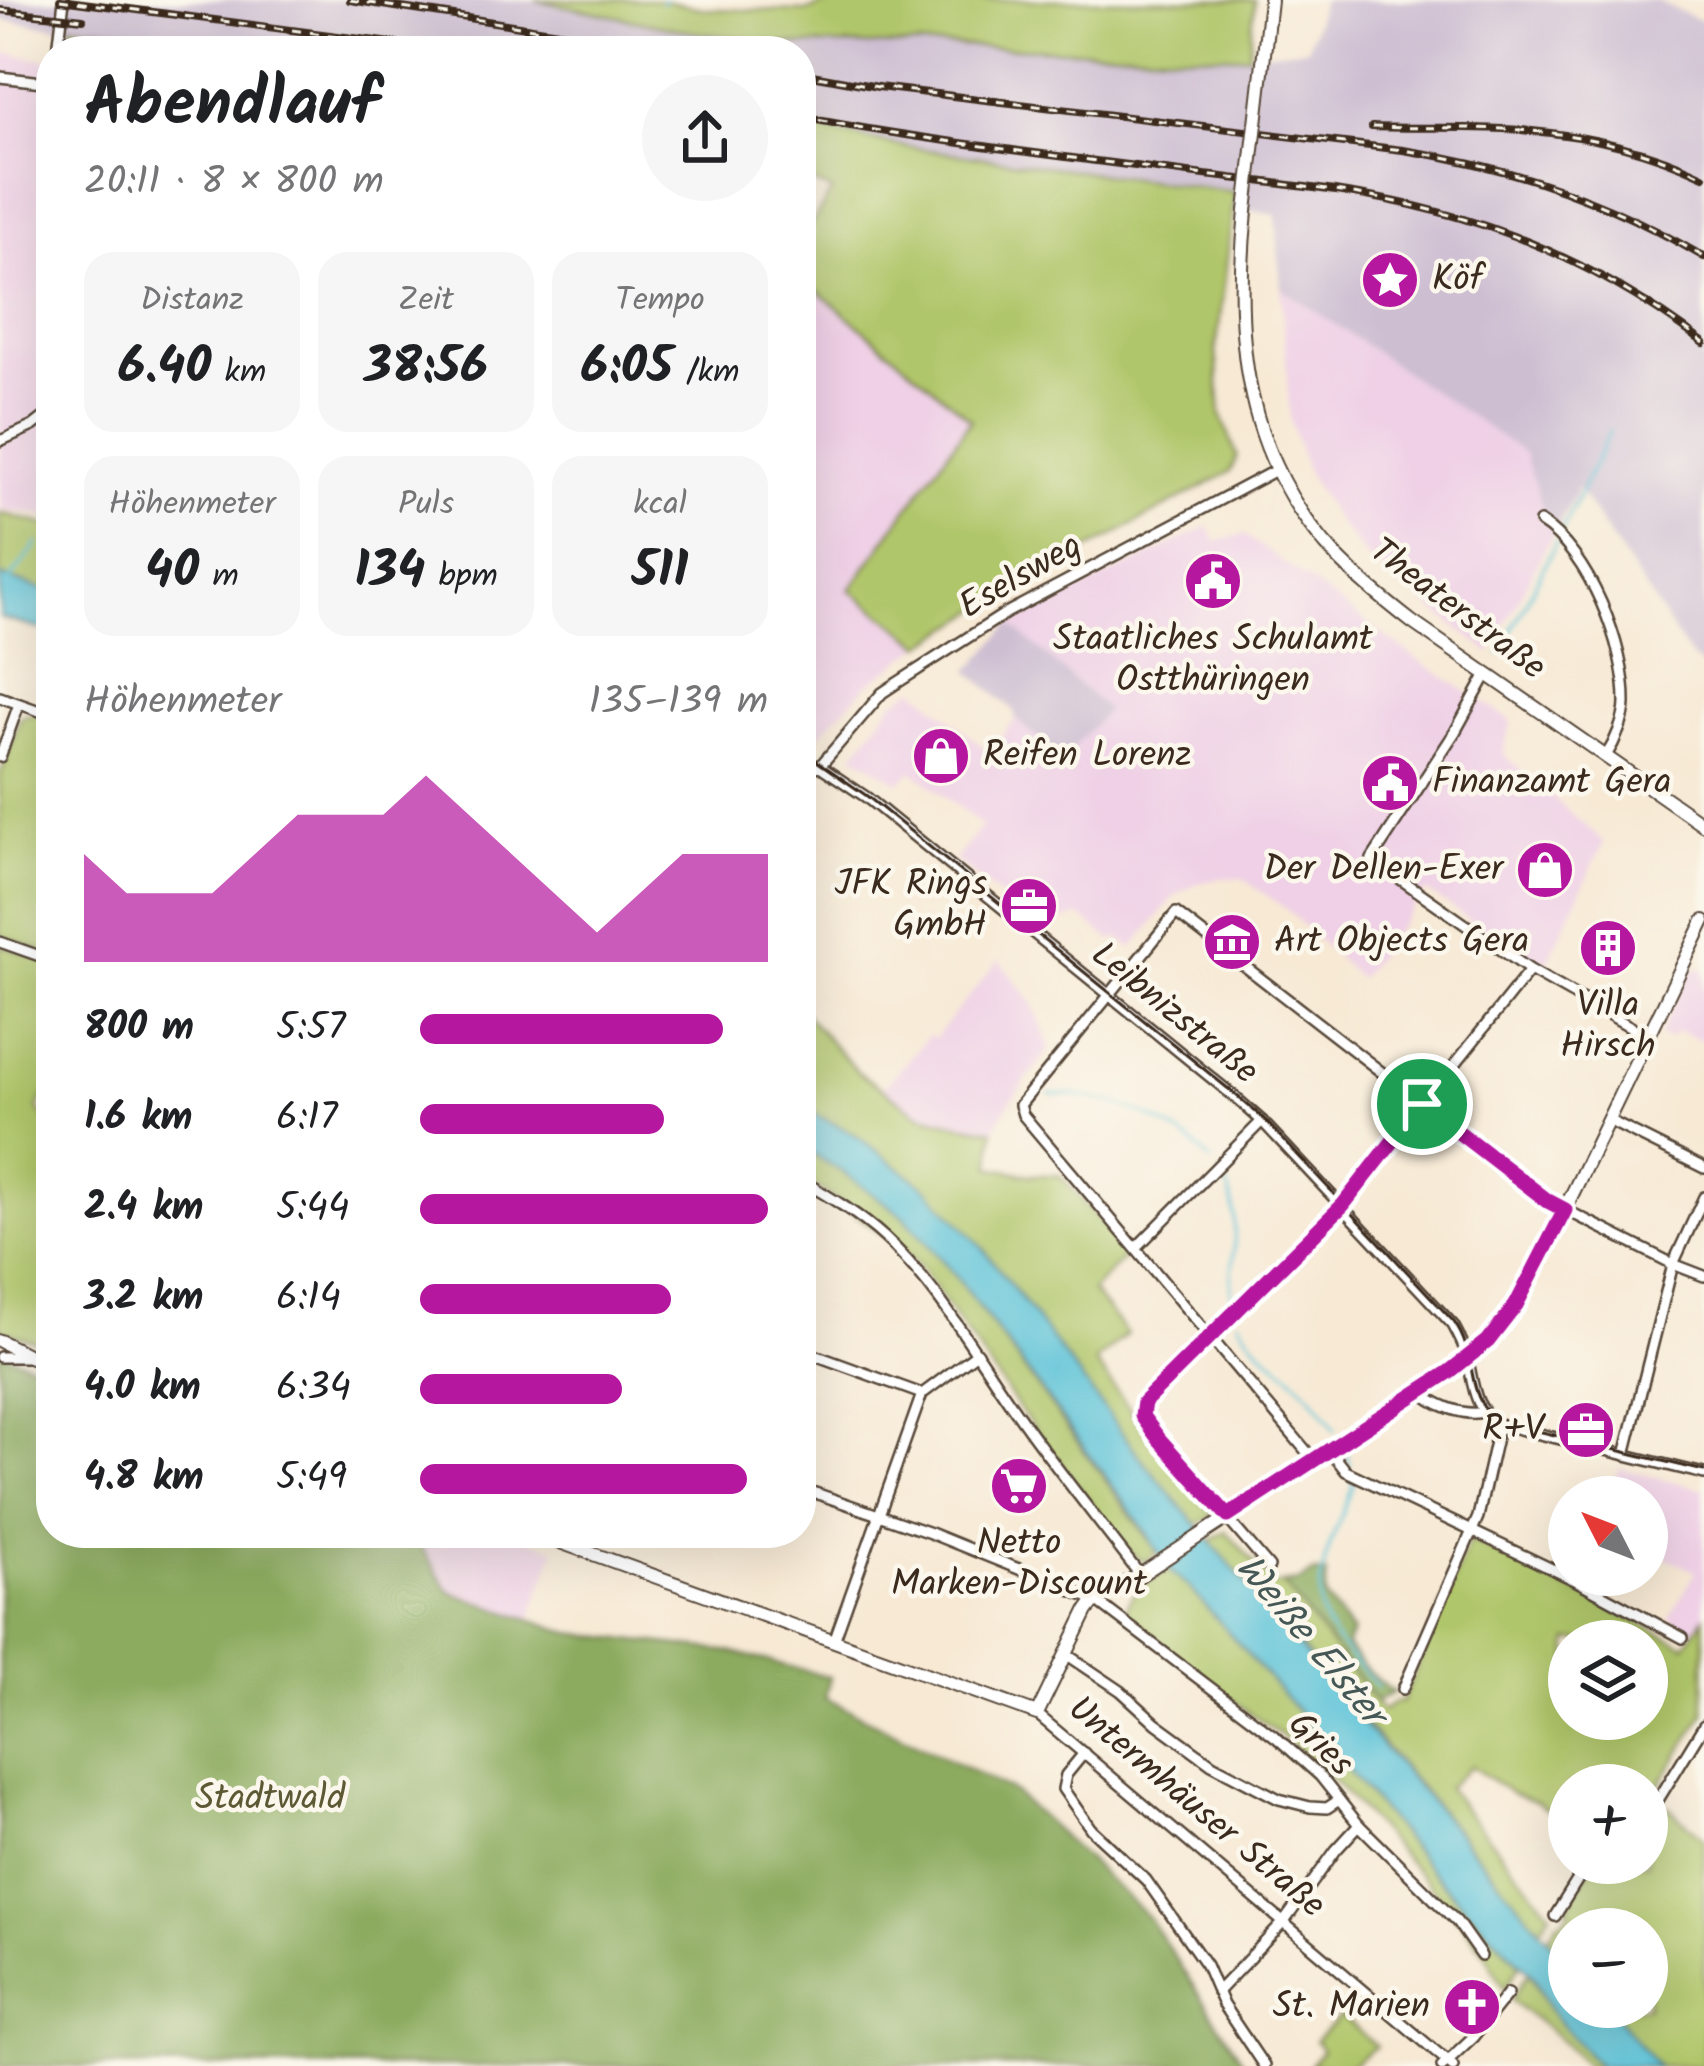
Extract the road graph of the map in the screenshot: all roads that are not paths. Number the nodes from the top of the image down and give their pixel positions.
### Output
1 (64, 0) edge
2 (1270, 0) edge
3 (60, 36) edge
4 (0, 77) edge
5 (36, 81) edge
6 (36, 424) edge
7 (0, 441) edge
8 (1276, 470) junction
9 (1540, 522) dead end
10 (1486, 674) junction
11 (0, 697) edge
12 (19, 704) junction
13 (36, 710) edge
14 (1606, 756) junction
15 (0, 757) edge
16 (820, 766) junction
17 (816, 767) edge
18 (1704, 825) edge
19 (1704, 921) edge
20 (0, 942) edge
21 (36, 955) edge
22 (1530, 970) junction
23 (1109, 995) junction
24 (1647, 1036) junction
25 (1422, 1104) junction
26 (1607, 1120) junction
27 (1262, 1121) junction
28 (1704, 1168) edge
29 (816, 1190) edge
30 (1704, 1197) edge
31 (1342, 1206) junction
32 (1565, 1210) junction
33 (1136, 1248) junction
34 (1673, 1264) junction
35 (1704, 1276) edge
36 (1211, 1337) junction
37 (0, 1341) edge
38 (977, 1353) junction
39 (816, 1355) edge
40 (31, 1357) junction
41 (0, 1358) edge
42 (36, 1358) edge
43 (1468, 1359) junction
44 (1418, 1390) junction
45 (922, 1394) junction
46 (1483, 1412) junction
47 (1499, 1424) junction
48 (1329, 1449) junction
49 (1625, 1455) junction
50 (1313, 1459) junction
51 (1704, 1474) edge
52 (816, 1493) edge
53 (878, 1515) junction
54 (1224, 1519) junction
55 (1472, 1532) junction
56 (577, 1548) edge
57 (1269, 1567) dead end
58 (1145, 1572) junction
59 (1096, 1600) junction
60 (1683, 1638) dead end
61 (834, 1640) junction
62 (1066, 1654) junction
63 (1402, 1689) dead end
64 (1037, 1714) junction
65 (1704, 1725) edge
66 (1084, 1753) junction
67 (1668, 1783) edge
68 (1339, 1800) junction
69 (1359, 1825) junction
70 (1284, 1922) junction
71 (1481, 1956) dead end
72 (1217, 1992) junction
73 (1508, 1993) dead end
74 (1448, 2064) edge
75 (1264, 2066) edge

1 - 3 street
2 - 8 main road, Theaterstraße, bridge
4 - 5 street
6 - 7 street
8 - 10 main road, Theaterstraße
8 - 16 street, Eselsweg
9 - 14 street
10 - 14 main road, Theaterstraße
10 - 22 street
11 - 12 street
12 - 13 street
12 - 15 street
14 - 18 main road, Theaterstraße
16 - 17 street
16 - 23 street, Leibnizstraße
19 - 24 main road
20 - 21 street
22 - 24 street
22 - 25 street
23 - 25 street
23 - 27 street, Leibnizstraße
23 - 33 street
24 - 26 main road
25 - 31 street
25 - 32 street
26 - 28 street
26 - 32 main road
27 - 31 street, Leibnizstraße
27 - 33 street
29 - 38 street
30 - 34 street
31 - 36 street
31 - 43 street, Leibnizstraße
32 - 34 street
32 - 43 main road
33 - 36 street
34 - 35 street
34 - 49 street
36 - 50 street
36 - 54 street
37 - 40 main road
38 - 45 street
38 - 58 street
39 - 45 street
40 - 41 street
40 - 42 main road
43 - 44 main road
43 - 46 street, Leibnizstraße
44 - 46 street
44 - 48 main road
45 - 53 street
46 - 47 street
47 - 49 street
47 - 55 street
48 - 50 main road
48 - 55 street
49 - 51 street
50 - 54 main road
52 - 53 street, Gries
53 - 59 street, Gries
53 - 61 street
54 - 57 street
54 - 58 main road
55 - 60 street
55 - 63 street
56 - 61 main road, Untermhäuser Straße
58 - 59 main road
59 - 62 main road
59 - 68 street, Gries
61 - 64 main road, Untermhäuser Straße
62 - 64 main road
62 - 68 street
64 - 66 street, Untermhäuser Straße
65 - 67 street
66 - 70 street, Untermhäuser Straße
66 - 72 street
68 - 69 street, Gries
69 - 70 street
69 - 71 street, Gries
70 - 72 street
70 - 74 street, Untermhäuser Straße
72 - 75 street
73 - 74 street

